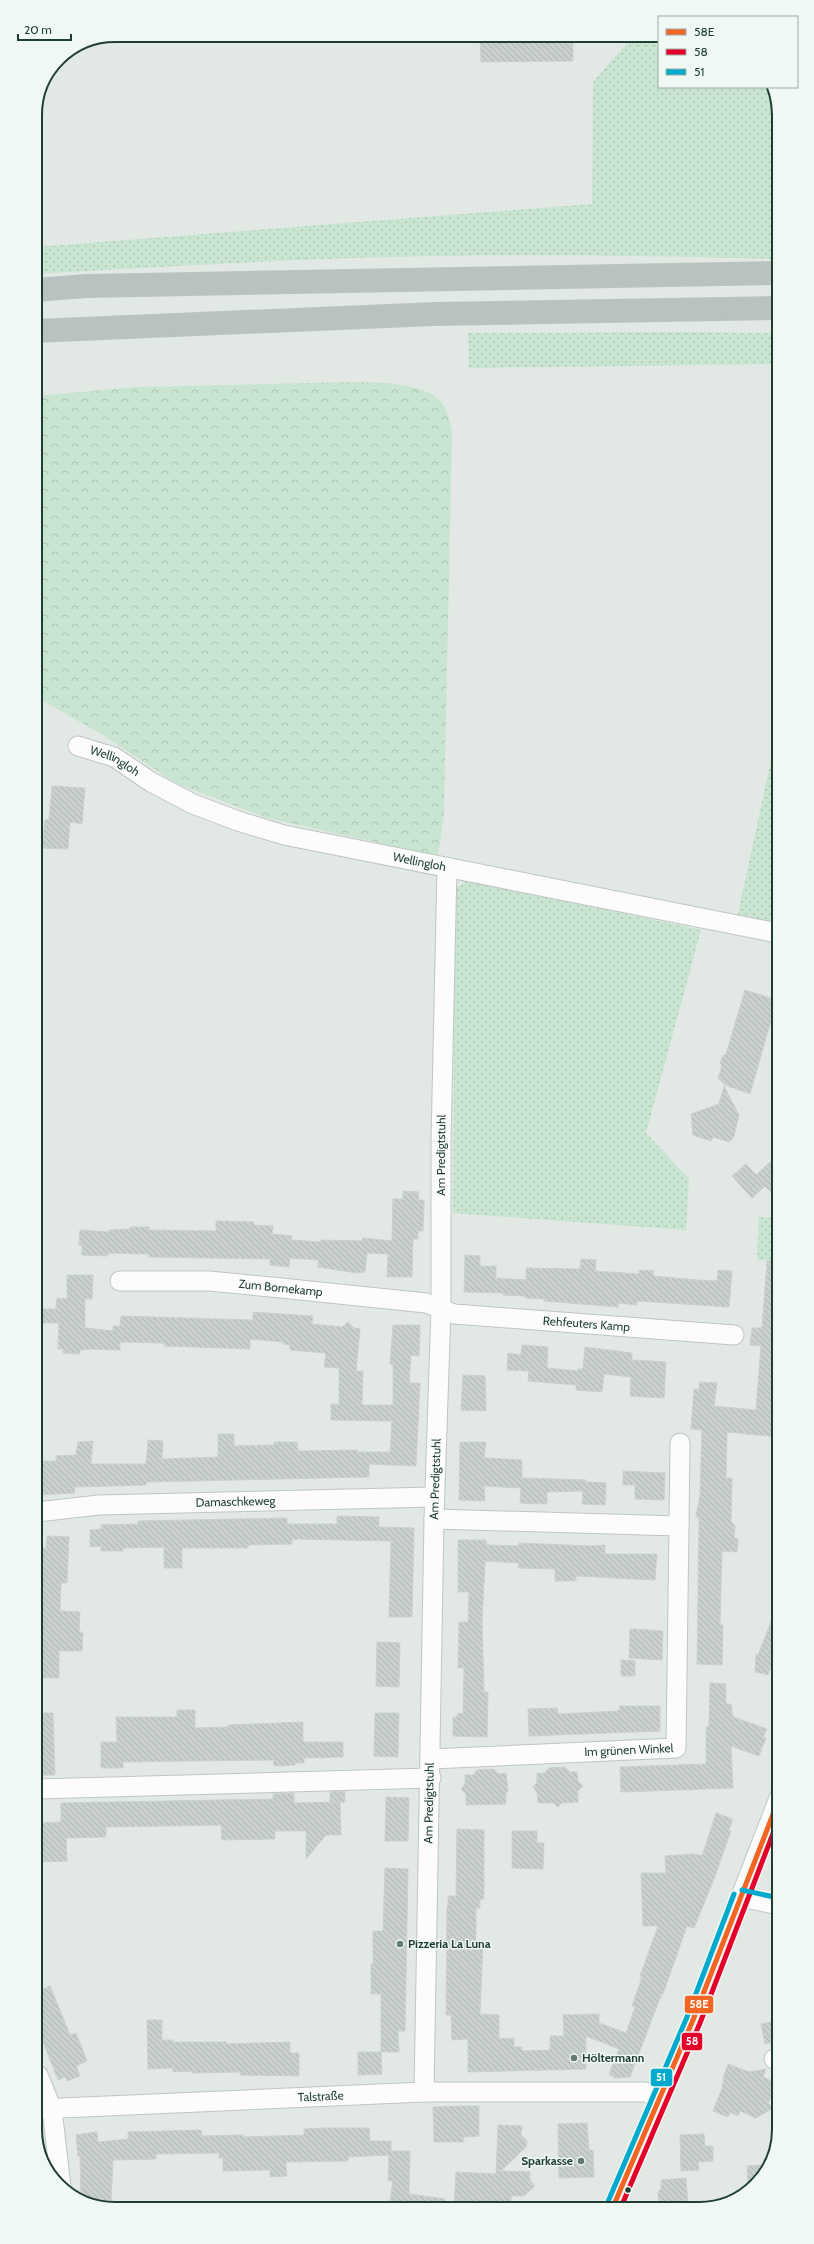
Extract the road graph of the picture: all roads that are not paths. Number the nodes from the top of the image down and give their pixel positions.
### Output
1 (772, 273) edge
2 (42, 290) edge
3 (772, 308) edge
4 (42, 331) edge
5 (78, 746) dead end
6 (447, 867) junction
7 (772, 932) edge
8 (120, 1281) dead end
9 (441, 1309) junction
10 (734, 1336) dead end
11 (680, 1443) dead end
12 (434, 1497) junction
13 (42, 1512) edge
14 (434, 1519) junction
15 (679, 1526) junction
16 (431, 1768) junction
17 (42, 1789) edge
18 (772, 1814) edge
19 (741, 1897) junction
20 (772, 1904) edge
21 (424, 2092) junction
22 (42, 2094) edge
23 (661, 2094) junction
24 (45, 2109) edge
25 (59, 2175) edge
26 (615, 2202) edge

1 - 2 highway
3 - 4 highway
5 - 6 street, Wellingloh
6 - 7 street, Wellingloh
6 - 9 street, Am Predigtstuhl
8 - 9 street, Zum Bornekamp
9 - 10 street, Rehfeuters Kamp
9 - 12 street, Am Predigtstuhl
11 - 15 street, Im grünen Winkel
12 - 13 street, Damaschkeweg
12 - 14 street, Am Predigtstuhl
14 - 15 street
14 - 16 street, Am Predigtstuhl
15 - 16 street, Im grünen Winkel
16 - 17 street
16 - 21 street, Am Predigtstuhl
18 - 19 street
19 - 20 street
19 - 23 street
21 - 23 street, Talstraße
21 - 24 street, Talstraße
22 - 24 street
23 - 26 street
24 - 25 street

